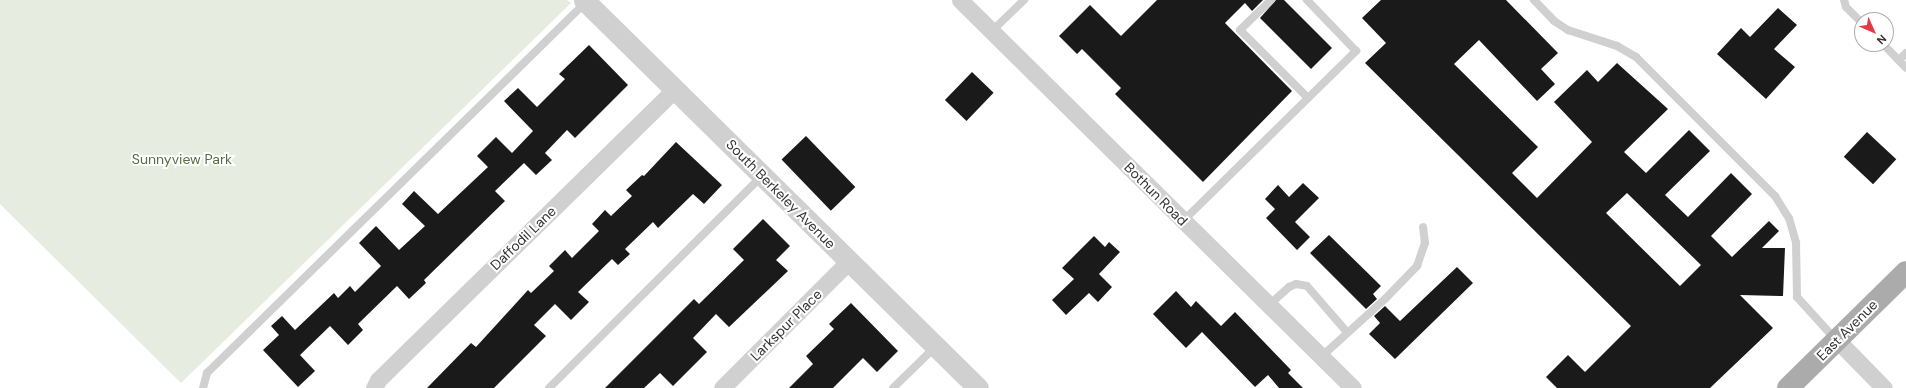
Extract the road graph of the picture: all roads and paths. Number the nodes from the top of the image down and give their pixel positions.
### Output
1 (960, 0) edge
2 (1024, 0) edge
3 (1271, 0) edge
4 (1307, 0) edge
5 (1534, 0) edge
6 (1844, 0) edge
7 (585, 1) edge
8 (1854, 15) edge
9 (992, 31) junction
10 (1891, 52) edge
11 (1906, 53) edge
12 (1899, 60) junction
13 (1906, 68) edge
14 (675, 89) junction
15 (1308, 98) junction
16 (762, 176) junction
17 (1183, 221) junction
18 (1422, 227) dead end
19 (849, 261) junction
20 (1906, 272) edge
21 (1269, 305) junction
22 (1347, 332) junction
23 (1837, 340) junction
24 (935, 346) junction
25 (1321, 357) junction
26 (203, 388) edge
27 (374, 388) edge
28 (549, 388) edge
29 (722, 388) edge
30 (893, 388) edge
31 (978, 388) edge
32 (1353, 388) edge
33 (1788, 388) edge
34 (1884, 388) edge

1 - 9 street, Bothun Road
2 - 9 lane
3 - 15 lane
4 - 15 lane
5 - 23 lane
6 - 8 lane
7 - 14 street, South Berkeley Avenue
7 - 26 lane
9 - 17 street, Bothun Road
10 - 12 lane
11 - 12 lane
12 - 13 lane
14 - 16 street, South Berkeley Avenue
14 - 27 street, Daffodil Lane
15 - 17 lane
16 - 19 street, South Berkeley Avenue
16 - 28 lane
17 - 21 street, Bothun Road
18 - 22 lane
19 - 24 street, South Berkeley Avenue
19 - 29 street, Larkspur Place
20 - 23 main road, East Avenue
21 - 22 lane
21 - 25 street, Bothun Road
22 - 25 lane
23 - 33 main road, East Avenue
23 - 34 street
24 - 30 lane
24 - 31 street, South Berkeley Avenue
25 - 32 street, Bothun Road

